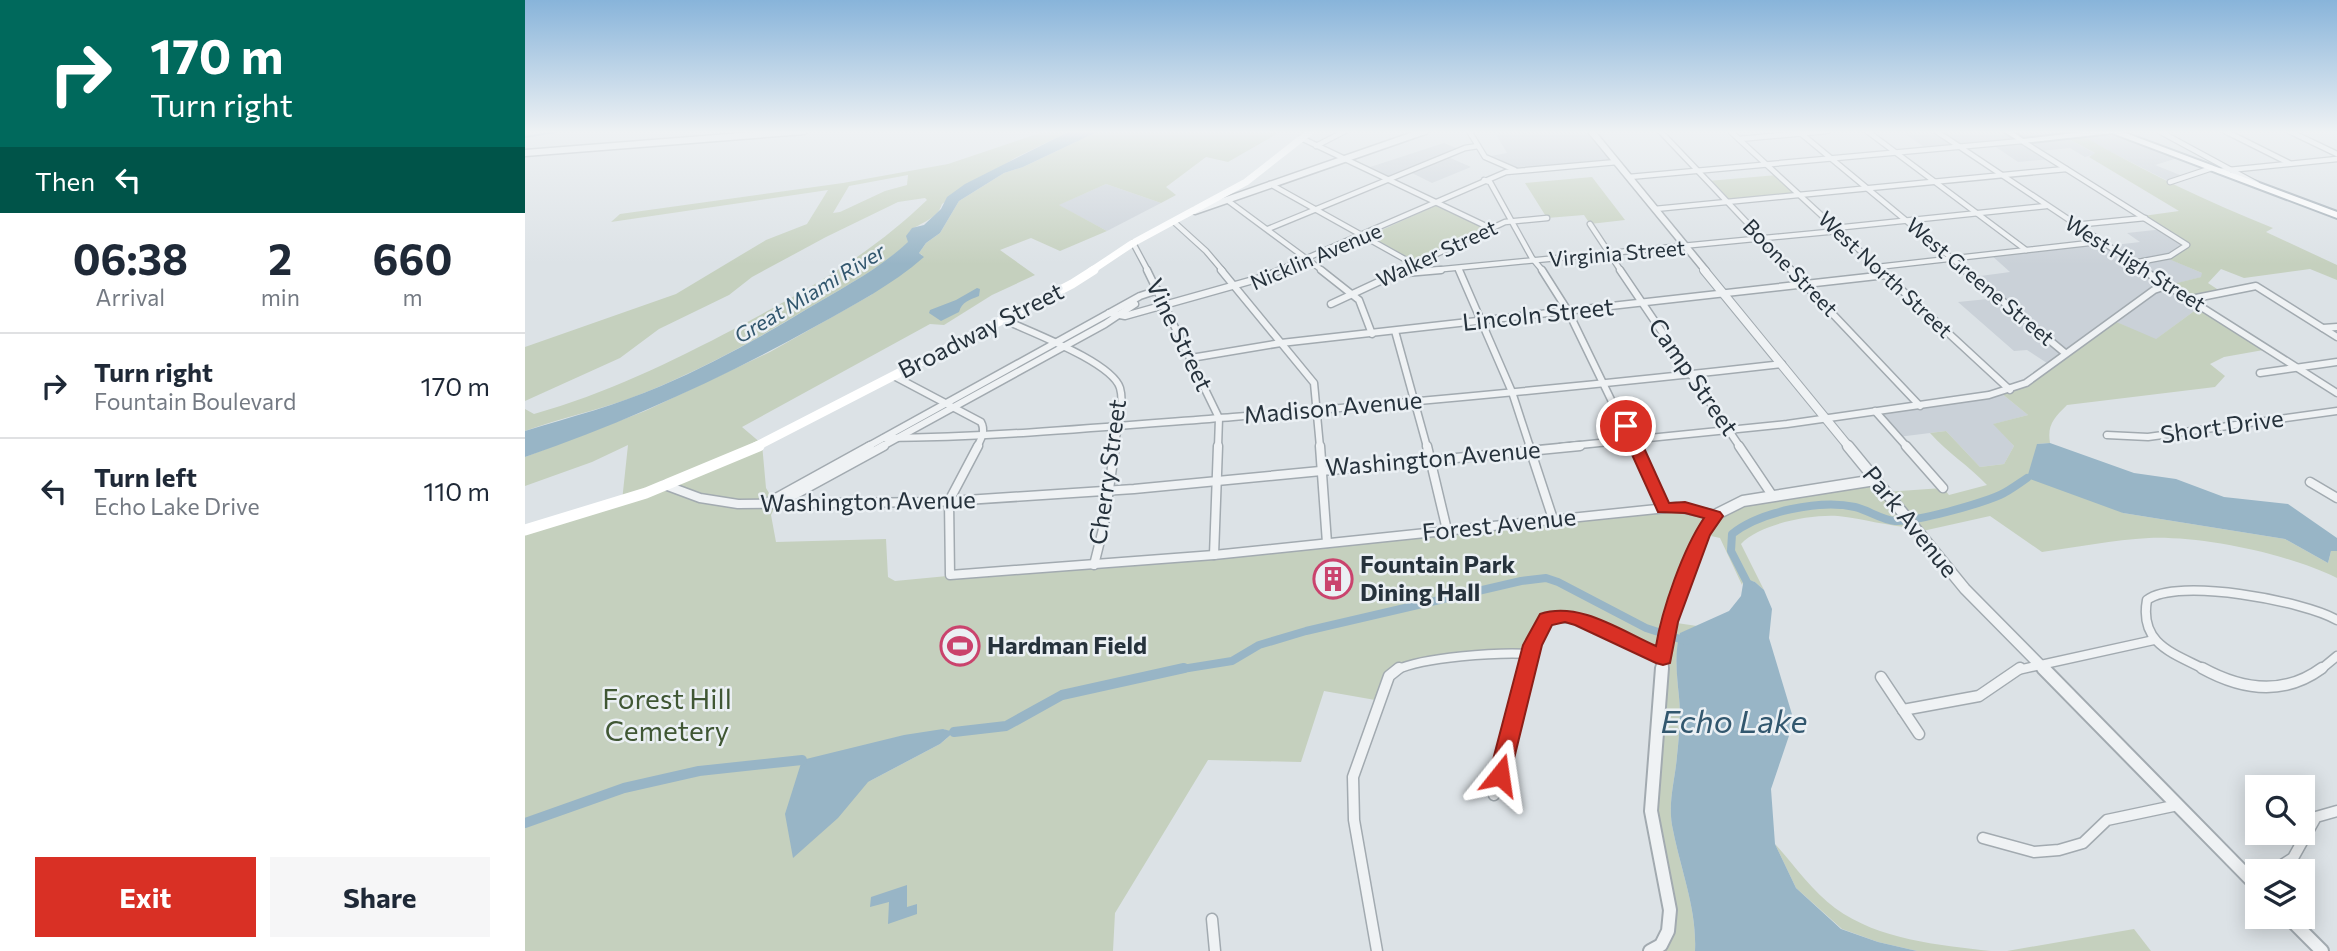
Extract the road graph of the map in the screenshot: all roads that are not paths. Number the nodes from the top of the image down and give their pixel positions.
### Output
1 (1255, 175) edge
2 (1294, 175) edge
3 (1378, 175) edge
4 (1399, 175) edge
5 (1502, 175) edge
6 (1645, 175) edge
7 (1702, 175) edge
8 (1778, 175) edge
9 (1851, 175) edge
10 (1926, 175) edge
11 (1986, 175) edge
12 (2001, 175) edge
13 (2077, 175) edge
14 (2195, 175) edge
15 (2229, 175) edge
16 (2242, 175) edge
17 (1629, 177) joint
18 (1388, 180) junction
19 (1487, 181) junction
20 (1934, 181) junction
21 (2170, 182) dead end
22 (1270, 184) junction
23 (1866, 188) junction
24 (2263, 188) junction
25 (1798, 194) junction
26 (1224, 199) junction
27 (1727, 202) junction
28 (1435, 204) junction
29 (2046, 206) junction
30 (1314, 209) junction
31 (1655, 209) junction
32 (1977, 214) junction
33 (2337, 215) edge
34 (1547, 218) dead end
35 (2145, 218) junction
36 (1511, 221) junction
37 (1906, 221) junction
38 (1174, 222) junction
39 (1590, 223) dead end
40 (2073, 225) junction
41 (1490, 228) junction
42 (1268, 229) junction
43 (1836, 229) junction
44 (1362, 236) junction
45 (1762, 239) junction
46 (2099, 242) junction
47 (1133, 243) junction
48 (1687, 247) junction
49 (2026, 250) junction
50 (1610, 255) junction
51 (1309, 259) junction
52 (1952, 259) junction
53 (1536, 261) junction
54 (2133, 263) junction
55 (1415, 265) junction
56 (1877, 267) junction
57 (1459, 269) junction
58 (1431, 271) junction
59 (1395, 274) junction
60 (1886, 275) junction
61 (1805, 284) junction
62 (2169, 285) junction
63 (1235, 288) junction
64 (1159, 291) junction
65 (1725, 294) junction
66 (1352, 295) junction
67 (2191, 299) junction
68 (1331, 304) dead end
69 (1642, 304) junction
70 (1167, 306) junction
71 (1569, 312) junction
72 (1112, 316) junction
73 (1005, 320) junction
74 (1482, 322) junction
75 (2337, 327) edge
76 (2322, 328) junction
77 (1395, 331) junction
78 (1372, 334) junction
79 (2337, 337) edge
80 (1281, 342) junction
81 (1056, 345) junction
82 (2065, 353) junction
83 (1191, 358) junction
84 (2337, 362) edge
85 (1782, 364) junction
86 (2297, 367) junction
87 (2260, 373) dead end
88 (1692, 375) junction
89 (894, 376) junction
90 (1605, 384) junction
91 (2010, 390) junction
92 (1512, 392) junction
93 (2337, 393) edge
94 (1416, 400) junction
95 (949, 406) junction
96 (1920, 406) junction
97 (1318, 410) junction
98 (1875, 411) junction
99 (2337, 411) edge
100 (1219, 418) junction
101 (1827, 419) junction
102 (1118, 425) junction
103 (1731, 431) junction
104 (983, 435) junction
105 (2107, 435) dead end
106 (884, 438) junction
107 (896, 438) junction
108 (1633, 442) junction
109 (1532, 450) junction
110 (1428, 459) junction
111 (1323, 469) junction
112 (1875, 480) junction
113 (1215, 481) junction
114 (2310, 482) dead end
115 (664, 485) junction
116 (1943, 488) dead end
117 (1109, 489) junction
118 (1772, 495) junction
119 (2337, 498) edge
120 (949, 500) junction
121 (764, 505) junction
122 (776, 505) junction
123 (1664, 508) junction
124 (1714, 516) junction
125 (1553, 519) junction
126 (525, 530) edge
127 (1447, 530) junction
128 (1327, 543) junction
129 (1214, 555) junction
130 (1094, 565) junction
131 (2337, 620) edge
132 (2154, 640) junction
133 (1532, 650) junction
134 (2337, 656) edge
135 (1663, 657) junction
136 (2041, 663) junction
137 (1881, 677) dead end
138 (1903, 710) junction
139 (1919, 734) dead end
140 (1494, 795) dead end
141 (2178, 805) junction
142 (2337, 811) edge
143 (1983, 838) dead end
144 (2291, 859) edge
145 (2245, 871) edge
146 (1212, 919) dead end
147 (2300, 929) edge
148 (1215, 951) edge
149 (1377, 951) edge
150 (1650, 951) edge
151 (2322, 951) edge

1 - 26 main road, Broadway Street
2 - 22 street
3 - 18 street
4 - 18 street
5 - 19 street, Nicklin Avenue
6 - 17 street
7 - 27 street, Boone Street
8 - 25 street, West North Street
9 - 23 street, West Greene Street
10 - 20 street
11 - 20 street
12 - 29 street, West High Street
13 - 35 street
14 - 21 street
15 - 24 main road
16 - 24 street
17 - 31 street, Park Avenue
18 - 28 street
18 - 30 street
19 - 28 street, Nicklin Avenue
19 - 36 street
20 - 23 street
20 - 32 street
22 - 26 street
22 - 30 street
23 - 25 street
23 - 37 street, West Greene Street
24 - 33 main road
25 - 27 street
25 - 43 street, West North Street
26 - 38 main road, Broadway Street
26 - 42 street
27 - 31 street
27 - 45 street, Boone Street
28 - 41 street
28 - 44 street, Nicklin Avenue
29 - 32 street, Virginia Street
29 - 40 street, West High Street
30 - 42 street
30 - 44 street
31 - 48 street, Park Avenue
32 - 37 street, Virginia Street
32 - 49 street
34 - 36 street, Walker Street
35 - 40 street
35 - 54 street
36 - 41 street, Walker Street
36 - 53 street
37 - 43 street, Virginia Street
37 - 52 street, West Greene Street
38 - 47 main road, Broadway Street
38 - 63 street
39 - 50 street, Camp Street
40 - 46 street, West High Street
41 - 55 street, Walker Street
42 - 51 street
43 - 45 street, Virginia Street
43 - 56 street, West North Street
44 - 51 street, Nicklin Avenue
44 - 55 street
45 - 48 street, Virginia Street
45 - 61 street, Boone Street
46 - 49 street
46 - 54 street, West High Street
47 - 64 street, Vine Street
47 - 73 main road, Broadway Street
48 - 50 street, Virginia Street
48 - 65 street, Park Avenue
49 - 52 street
50 - 53 street, Virginia Street
50 - 69 street, Camp Street
51 - 63 street, Nicklin Avenue
51 - 66 street
52 - 56 street
52 - 82 street, West Greene Street
53 - 57 street, Virginia Street
53 - 71 street
54 - 62 street, West High Street
55 - 58 street
55 - 59 street, Walker Street
56 - 60 street, West North Street
57 - 58 street, Virginia Street
57 - 74 street
58 - 59 street, Virginia Street
59 - 66 street, Walker Street
60 - 61 street, Lincoln Street
60 - 91 street, West North Street
61 - 65 street, Lincoln Street
61 - 96 street, Boone Street
62 - 67 street, West High Street
62 - 82 street, Washington Avenue
63 - 70 street, Nicklin Avenue
63 - 80 street
64 - 70 street, Vine Street
64 - 72 street, Nicklin Avenue
65 - 69 street, Lincoln Street
65 - 85 street, Park Avenue
66 - 68 street, Walker Street
66 - 78 street
67 - 76 street
67 - 86 street, West High Street
69 - 71 street, Lincoln Street
69 - 88 street, Camp Street
70 - 72 street, Nicklin Avenue
70 - 83 street, Vine Street
71 - 74 street, Lincoln Street
71 - 90 street
72 - 81 street, Nicklin Avenue
72 - 81 street, Nicklin Avenue
73 - 81 street, Cherry Street
73 - 89 main road, Broadway Street
74 - 77 street, Lincoln Street
74 - 92 street
75 - 76 street
76 - 79 street
77 - 78 street, Lincoln Street
77 - 94 street
78 - 80 street, Lincoln Street
80 - 83 street, Lincoln Street
80 - 97 street
81 - 95 street, Nicklin Avenue
81 - 102 street, Cherry Street
82 - 91 street, Washington Avenue
83 - 100 street, Vine Street
84 - 86 street
85 - 88 street, Madison Avenue
85 - 101 street, Park Avenue
86 - 87 street
86 - 93 street, West High Street
88 - 90 street, Madison Avenue
88 - 103 street, Camp Street
89 - 95 street
89 - 115 main road, Broadway Street
90 - 92 street, Madison Avenue
90 - 108 street
91 - 96 street, Washington Avenue
92 - 94 street, Madison Avenue
92 - 109 street
94 - 97 street, Madison Avenue
94 - 110 street
95 - 104 street
95 - 106 street, Nicklin Avenue
95 - 107 street, Nicklin Avenue
96 - 98 street, Washington Avenue
97 - 100 street, Madison Avenue
97 - 111 street
98 - 101 street, Washington Avenue
98 - 116 street
99 - 105 street, Short Drive
100 - 102 street, Madison Avenue
100 - 113 street, Vine Street
101 - 103 street, Washington Avenue
101 - 112 street, Park Avenue
102 - 104 street, Madison Avenue
102 - 117 street, Cherry Street
103 - 108 street, Washington Avenue
103 - 118 street, Camp Street
104 - 107 street, Madison Avenue
104 - 120 street
106 - 107 street, Madison Avenue
106 - 121 street, Nicklin Avenue
107 - 122 street, Nicklin Avenue
108 - 109 street, Washington Avenue
108 - 123 street
109 - 110 street, Washington Avenue
109 - 125 street
110 - 111 street, Washington Avenue
110 - 127 street
111 - 113 street, Washington Avenue
111 - 128 street
112 - 118 street
112 - 136 street, Park Avenue
113 - 117 street, Washington Avenue
113 - 129 street, Vine Street
114 - 119 street
115 - 121 street, Washington Avenue
115 - 126 main road, Broadway Street
117 - 120 street, Washington Avenue
117 - 130 street, Cherry Street
118 - 124 street
120 - 122 street, Washington Avenue
120 - 130 street, Forest Avenue
121 - 122 street, Washington Avenue
123 - 124 street, Forest Avenue
123 - 125 street, Forest Avenue
124 - 135 street
125 - 127 street, Forest Avenue
127 - 128 street, Forest Avenue
128 - 129 street, Forest Avenue
129 - 130 street, Forest Avenue
131 - 132 street
132 - 134 street
132 - 136 street
133 - 135 street
133 - 140 street
133 - 149 street
135 - 150 street
136 - 138 street
136 - 141 street, Park Avenue
137 - 138 street
138 - 139 street
141 - 143 street
141 - 145 street, Park Avenue
142 - 144 street
146 - 148 street
147 - 151 street

